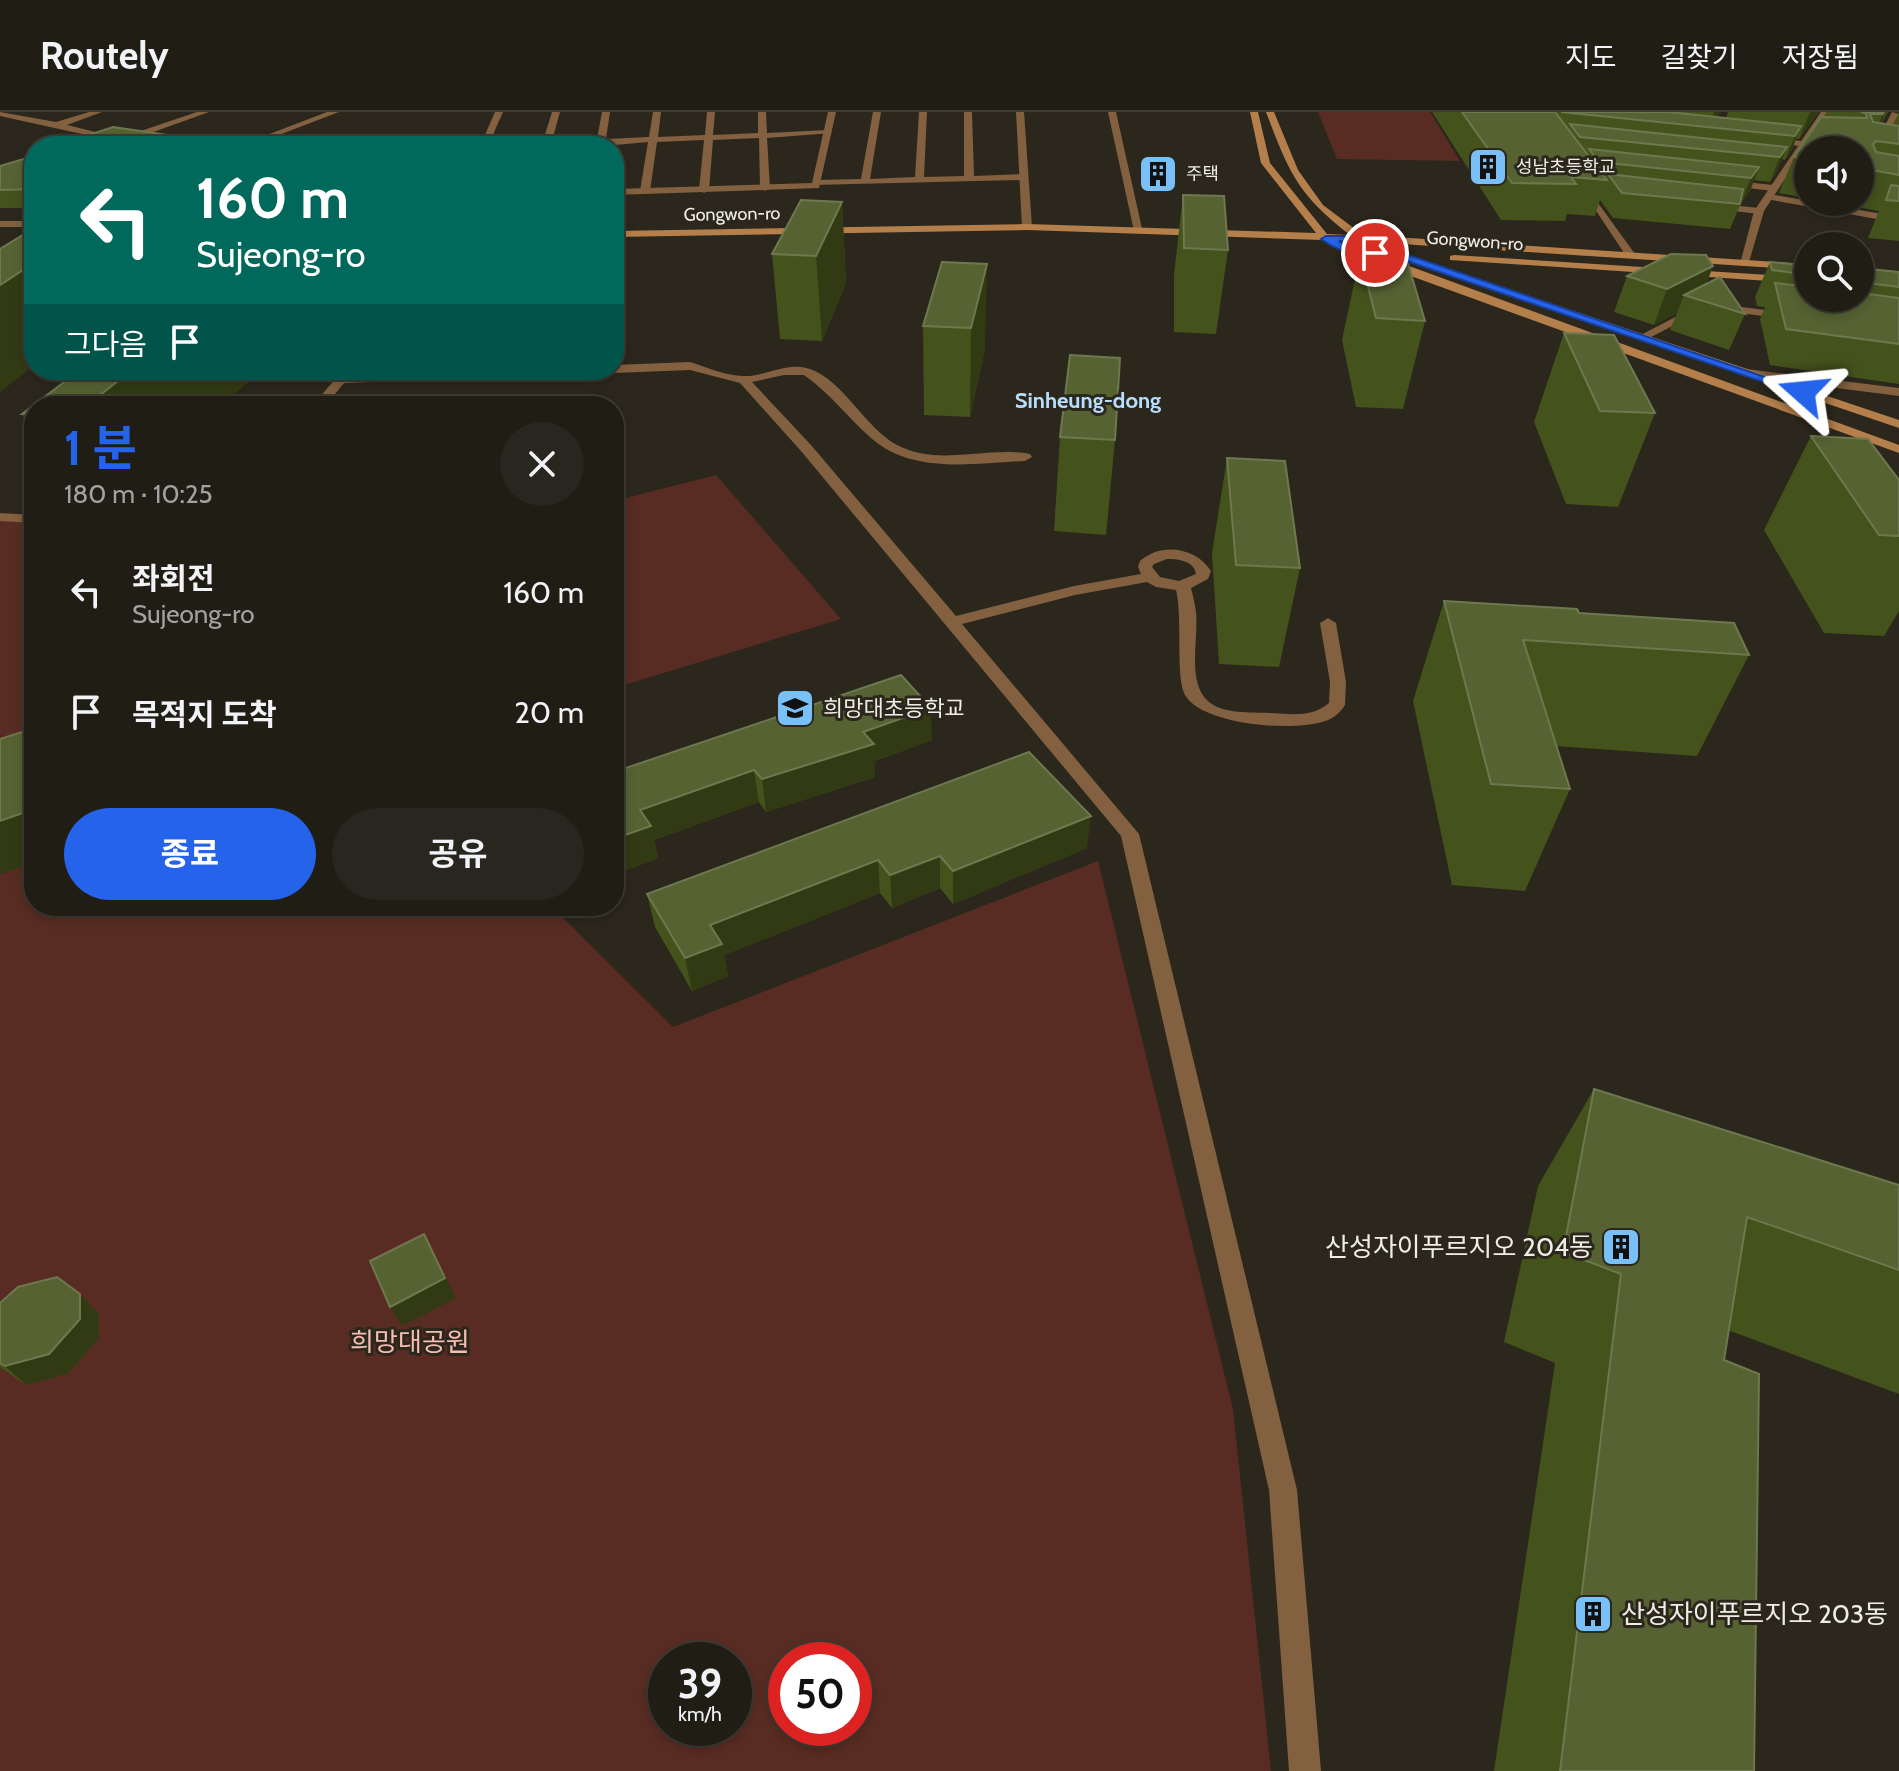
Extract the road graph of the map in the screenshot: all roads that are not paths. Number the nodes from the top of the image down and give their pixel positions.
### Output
1 (98, 112) edge
2 (205, 112) edge
3 (335, 112) edge
4 (499, 112) edge
5 (556, 112) edge
6 (606, 112) edge
7 (657, 112) edge
8 (711, 112) edge
9 (762, 112) edge
10 (832, 112) edge
11 (877, 112) edge
12 (923, 112) edge
13 (968, 112) edge
14 (1020, 112) edge
15 (1112, 112) edge
16 (1254, 112) edge
17 (1270, 112) edge
18 (1896, 112) edge
19 (0, 113) edge
20 (1824, 114) edge
21 (1835, 118) edge
22 (1873, 124) edge
23 (53, 126) junction
24 (1886, 126) junction
25 (1899, 128) edge
26 (828, 133) junction
27 (103, 136) edge
28 (135, 136) edge
29 (269, 136) edge
30 (488, 136) edge
31 (549, 136) edge
32 (602, 136) edge
33 (763, 136) junction
34 (1808, 136) edge
35 (710, 137) junction
36 (1756, 138) edge
37 (654, 139) junction
38 (624, 142) edge
39 (1794, 142) edge
40 (1886, 157) edge
41 (1794, 160) edge
42 (1773, 164) edge
43 (1790, 168) junction
44 (1573, 174) edge
45 (1023, 177) junction
46 (969, 179) junction
47 (919, 181) junction
48 (1709, 181) edge
49 (865, 183) junction
50 (816, 185) junction
51 (765, 188) junction
52 (704, 190) junction
53 (645, 191) junction
54 (624, 192) edge
55 (1585, 192) junction
56 (1771, 192) junction
57 (1601, 194) edge
58 (1696, 204) edge
59 (1759, 211) junction
60 (1899, 220) edge
61 (0, 224) edge
62 (24, 224) edge
63 (1027, 227) junction
64 (1139, 231) junction
65 (624, 234) edge
66 (1361, 238) junction
67 (1326, 239) junction
68 (1355, 252) junction
69 (1395, 254) junction
70 (1630, 254) junction
71 (1440, 257) dead end
72 (1744, 262) junction
73 (1794, 266) edge
74 (1778, 278) edge
75 (1804, 318) edge
76 (1641, 338) junction
77 (624, 369) edge
78 (1746, 373) junction
79 (340, 380) edge
80 (744, 380) junction
81 (1899, 392) edge
82 (326, 396) edge
83 (1899, 424) edge
84 (1899, 449) edge
85 (1025, 457) dead end
86 (0, 517) edge
87 (24, 518) edge
88 (1149, 577) junction
89 (1183, 586) junction
90 (952, 622) junction
91 (1328, 623) dead end
92 (1305, 1771) edge

1 - 23 street
2 - 28 street
3 - 29 street
4 - 30 street
5 - 31 street
6 - 32 street
7 - 37 street
8 - 35 street
9 - 33 street
10 - 26 street
11 - 49 street
12 - 47 street
13 - 46 street
14 - 45 street
15 - 64 street
16 - 67 main road
17 - 66 main road
18 - 24 street
19 - 23 street
20 - 21 street
20 - 34 street
22 - 24 street
23 - 27 street
24 - 25 street
24 - 40 street
26 - 33 street
26 - 50 street
33 - 35 street
33 - 51 street
35 - 37 street
35 - 52 street
36 - 39 street
37 - 38 street
37 - 53 street
41 - 43 street
42 - 43 street
43 - 56 street
44 - 55 street
45 - 46 street
45 - 63 street
46 - 47 street
47 - 49 street
48 - 56 street
49 - 50 street
50 - 51 street
51 - 52 street
52 - 53 street
53 - 54 street
55 - 57 street
55 - 70 street
56 - 59 street
56 - 60 street
58 - 59 street
59 - 72 street
61 - 62 street
63 - 64 main road, Gongwon-ro
63 - 65 main road, Gongwon-ro
64 - 67 main road, Gongwon-ro
64 - 68 main road, Gongwon-ro
66 - 67 main road, Gongwon-ro
66 - 69 main road
66 - 70 main road, Gongwon-ro
67 - 68 main road
68 - 69 main road, Gongwon-ro
68 - 84 main road
69 - 76 main road
70 - 72 main road, Gongwon-ro
71 - 74 main road, Gongwon-ro
72 - 73 main road, Gongwon-ro
75 - 76 street
76 - 78 main road
77 - 80 street
78 - 81 street
78 - 83 main road
79 - 82 street
80 - 85 street
80 - 90 street
86 - 87 street
88 - 89 street
88 - 89 street
88 - 90 street
89 - 91 street
90 - 92 street

